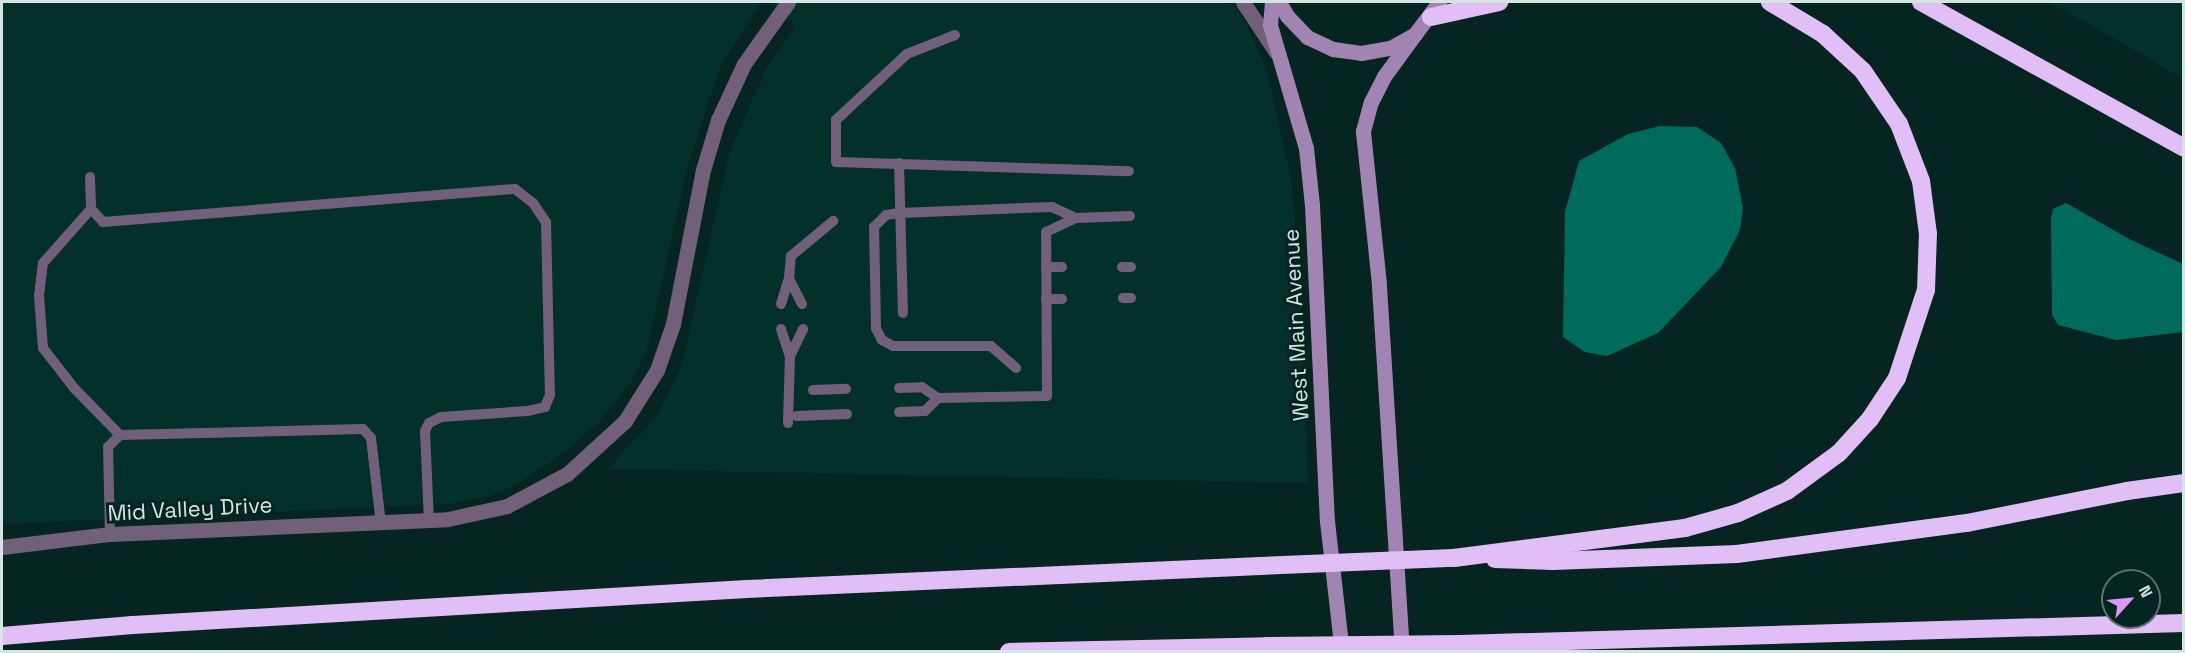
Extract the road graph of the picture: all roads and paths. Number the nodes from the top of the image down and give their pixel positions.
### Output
1 (788, 2) edge
2 (1243, 2) edge
3 (1272, 2) edge
4 (1279, 2) edge
5 (1499, 2) edge
6 (1770, 2) edge
7 (1921, 2) edge
8 (1435, 9) edge
9 (1415, 34) junction
10 (955, 35) dead end
11 (1279, 57) junction
12 (2184, 148) edge
13 (899, 163) junction
14 (1129, 171) dead end
15 (90, 177) dead end
16 (91, 209) junction
17 (900, 213) junction
18 (1130, 216) dead end
19 (1076, 218) junction
20 (833, 220) dead end
21 (1046, 267) junction
22 (1062, 267) dead end
23 (789, 278) junction
24 (1046, 299) junction
25 (1062, 299) dead end
26 (781, 304) dead end
27 (802, 304) dead end
28 (903, 313) dead end
29 (781, 329) dead end
30 (802, 329) dead end
31 (790, 356) junction
32 (1016, 368) dead end
33 (899, 388) dead end
34 (846, 389) dead end
35 (813, 390) dead end
36 (938, 398) junction
37 (899, 412) dead end
38 (847, 414) dead end
39 (797, 416) dead end
40 (788, 423) dead end
41 (120, 435) junction
42 (2184, 483) edge
43 (429, 522) junction
44 (381, 524) junction
45 (110, 534) junction
46 (2, 548) edge
47 (1454, 558) junction
48 (2184, 623) edge
49 (2, 636) edge
50 (1009, 651) edge
51 (1342, 651) edge
52 (1402, 651) edge

1 - 43 street, Mid Valley Drive
2 - 11 street
3 - 11 main road, West Main Avenue
4 - 9 main road
5 - 8 highway
6 - 47 highway
7 - 12 highway
8 - 9 main road
9 - 52 main road
10 - 13 lane
11 - 51 main road, West Main Avenue
13 - 14 lane
13 - 17 lane
15 - 16 lane
16 - 41 lane
16 - 43 lane
17 - 19 lane
17 - 28 lane
17 - 32 lane
18 - 19 lane
19 - 21 lane
20 - 23 lane
21 - 22 lane
21 - 24 lane
23 - 26 lane
23 - 27 lane
24 - 25 lane
24 - 36 lane
29 - 31 lane
30 - 31 lane
31 - 40 lane
33 - 36 lane
34 - 35 lane
36 - 37 lane
38 - 39 lane
41 - 44 lane
41 - 45 lane
42 - 47 highway
43 - 44 street, Mid Valley Drive
44 - 45 street, Mid Valley Drive
45 - 46 street, Mid Valley Drive
47 - 49 highway, bridge
48 - 50 highway, bridge

